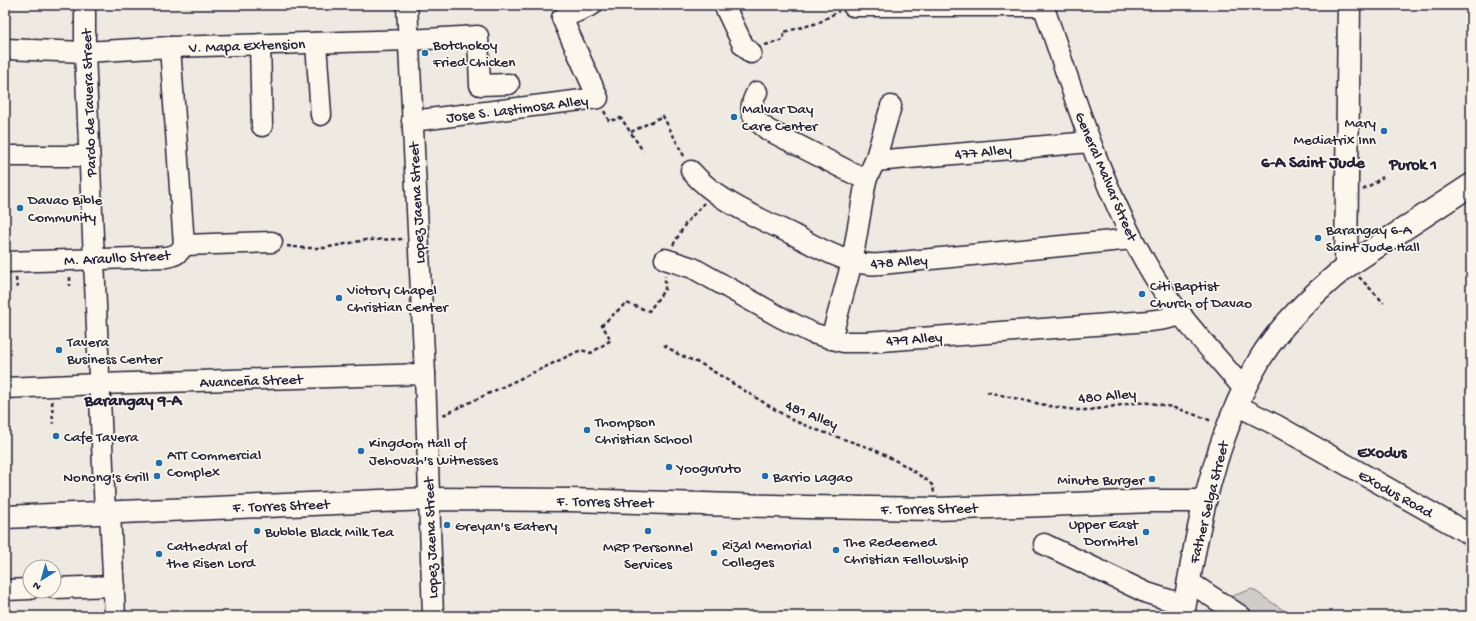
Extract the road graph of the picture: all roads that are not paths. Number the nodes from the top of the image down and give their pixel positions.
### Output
1 (85, 5) edge
2 (407, 5) edge
3 (592, 5) edge
4 (724, 5) edge
5 (1349, 5) edge
6 (853, 6) edge
7 (1044, 6) edge
8 (409, 40) junction
9 (316, 43) junction
10 (260, 44) junction
11 (170, 47) junction
12 (5, 49) edge
13 (85, 52) junction
14 (751, 53) road end
15 (509, 84) dead end
16 (757, 92) dead end
17 (891, 106) dead end
18 (321, 115) dead end
19 (412, 121) junction
20 (262, 126) dead end
21 (1090, 142) junction
22 (5, 156) edge
23 (89, 156) junction
24 (875, 161) junction
25 (692, 171) road end
26 (866, 180) junction
27 (1471, 186) edge
28 (1132, 239) junction
29 (272, 242) road end
30 (184, 245) junction
31 (94, 259) junction
32 (665, 259) road end
33 (5, 262) edge
34 (852, 262) junction
35 (1346, 267) junction
36 (1182, 315) junction
37 (831, 339) junction
38 (425, 374) junction
39 (99, 384) junction
40 (5, 388) edge
41 (1240, 397) junction
42 (428, 499) junction
43 (1206, 501) junction
44 (108, 513) junction
45 (5, 516) edge
46 (1471, 535) edge
47 (1044, 544) dead end
48 (1188, 582) junction
49 (114, 586) junction
50 (62, 588) edge
51 (22, 589) edge
52 (5, 590) edge
53 (1184, 610) edge
54 (116, 616) edge
55 (433, 616) edge
56 (1241, 616) edge

1 - 13 street, Pardo de Tavera Street
2 - 8 street, Lopez Jaena Street
3 - 19 street, Jose S. Lastimosa Alley
4 - 14 street
5 - 35 main road
6 - 7 street
7 - 21 street, General Malvar Street
8 - 9 street, V. Mapa Extension
8 - 15 street, V. Mapa Extension
8 - 19 street, Lopez Jaena Street
9 - 10 street, V. Mapa Extension
9 - 18 street
10 - 11 street, V. Mapa Extension
10 - 20 street
11 - 13 street, V. Mapa Extension
11 - 30 street
12 - 13 street, V. Mapa Extension
13 - 23 street, Pardo de Tavera Street
16 - 26 street
17 - 24 street
19 - 38 street, Lopez Jaena Street
21 - 24 street, 477 Alley
21 - 28 street, General Malvar Street
22 - 23 street
23 - 31 street, Pardo de Tavera Street
24 - 26 street
25 - 34 street, 478 Alley
26 - 34 street
27 - 35 main road, Father Selga Street
28 - 34 street, 478 Alley
28 - 36 street, General Malvar Street
29 - 30 street, M. Araullo Street
30 - 31 street, M. Araullo Street
31 - 33 street, M. Araullo Street
31 - 39 street, Pardo de Tavera Street
32 - 37 street, 479 Alley
34 - 37 street
35 - 41 main road, Father Selga Street
36 - 37 street, 479 Alley
36 - 41 street, General Malvar Street
38 - 39 street, Avanceña Street
38 - 42 street, Lopez Jaena Street
39 - 40 street, Avanceña Street
39 - 44 street, Pardo de Tavera Street
41 - 43 main road, Father Selga Street
41 - 46 street, Exodus Road
42 - 43 main road, F. Torres Street
42 - 44 main road, F. Torres Street
42 - 55 street, Lopez Jaena Street
43 - 48 main road, Father Selga Street
44 - 45 main road, F. Torres Street
44 - 49 street, Pardo de Tavera Street
47 - 53 street
48 - 53 main road, Father Selga Street
48 - 56 street
49 - 50 street
49 - 54 street, Pardo de Tavera Street
51 - 52 street

